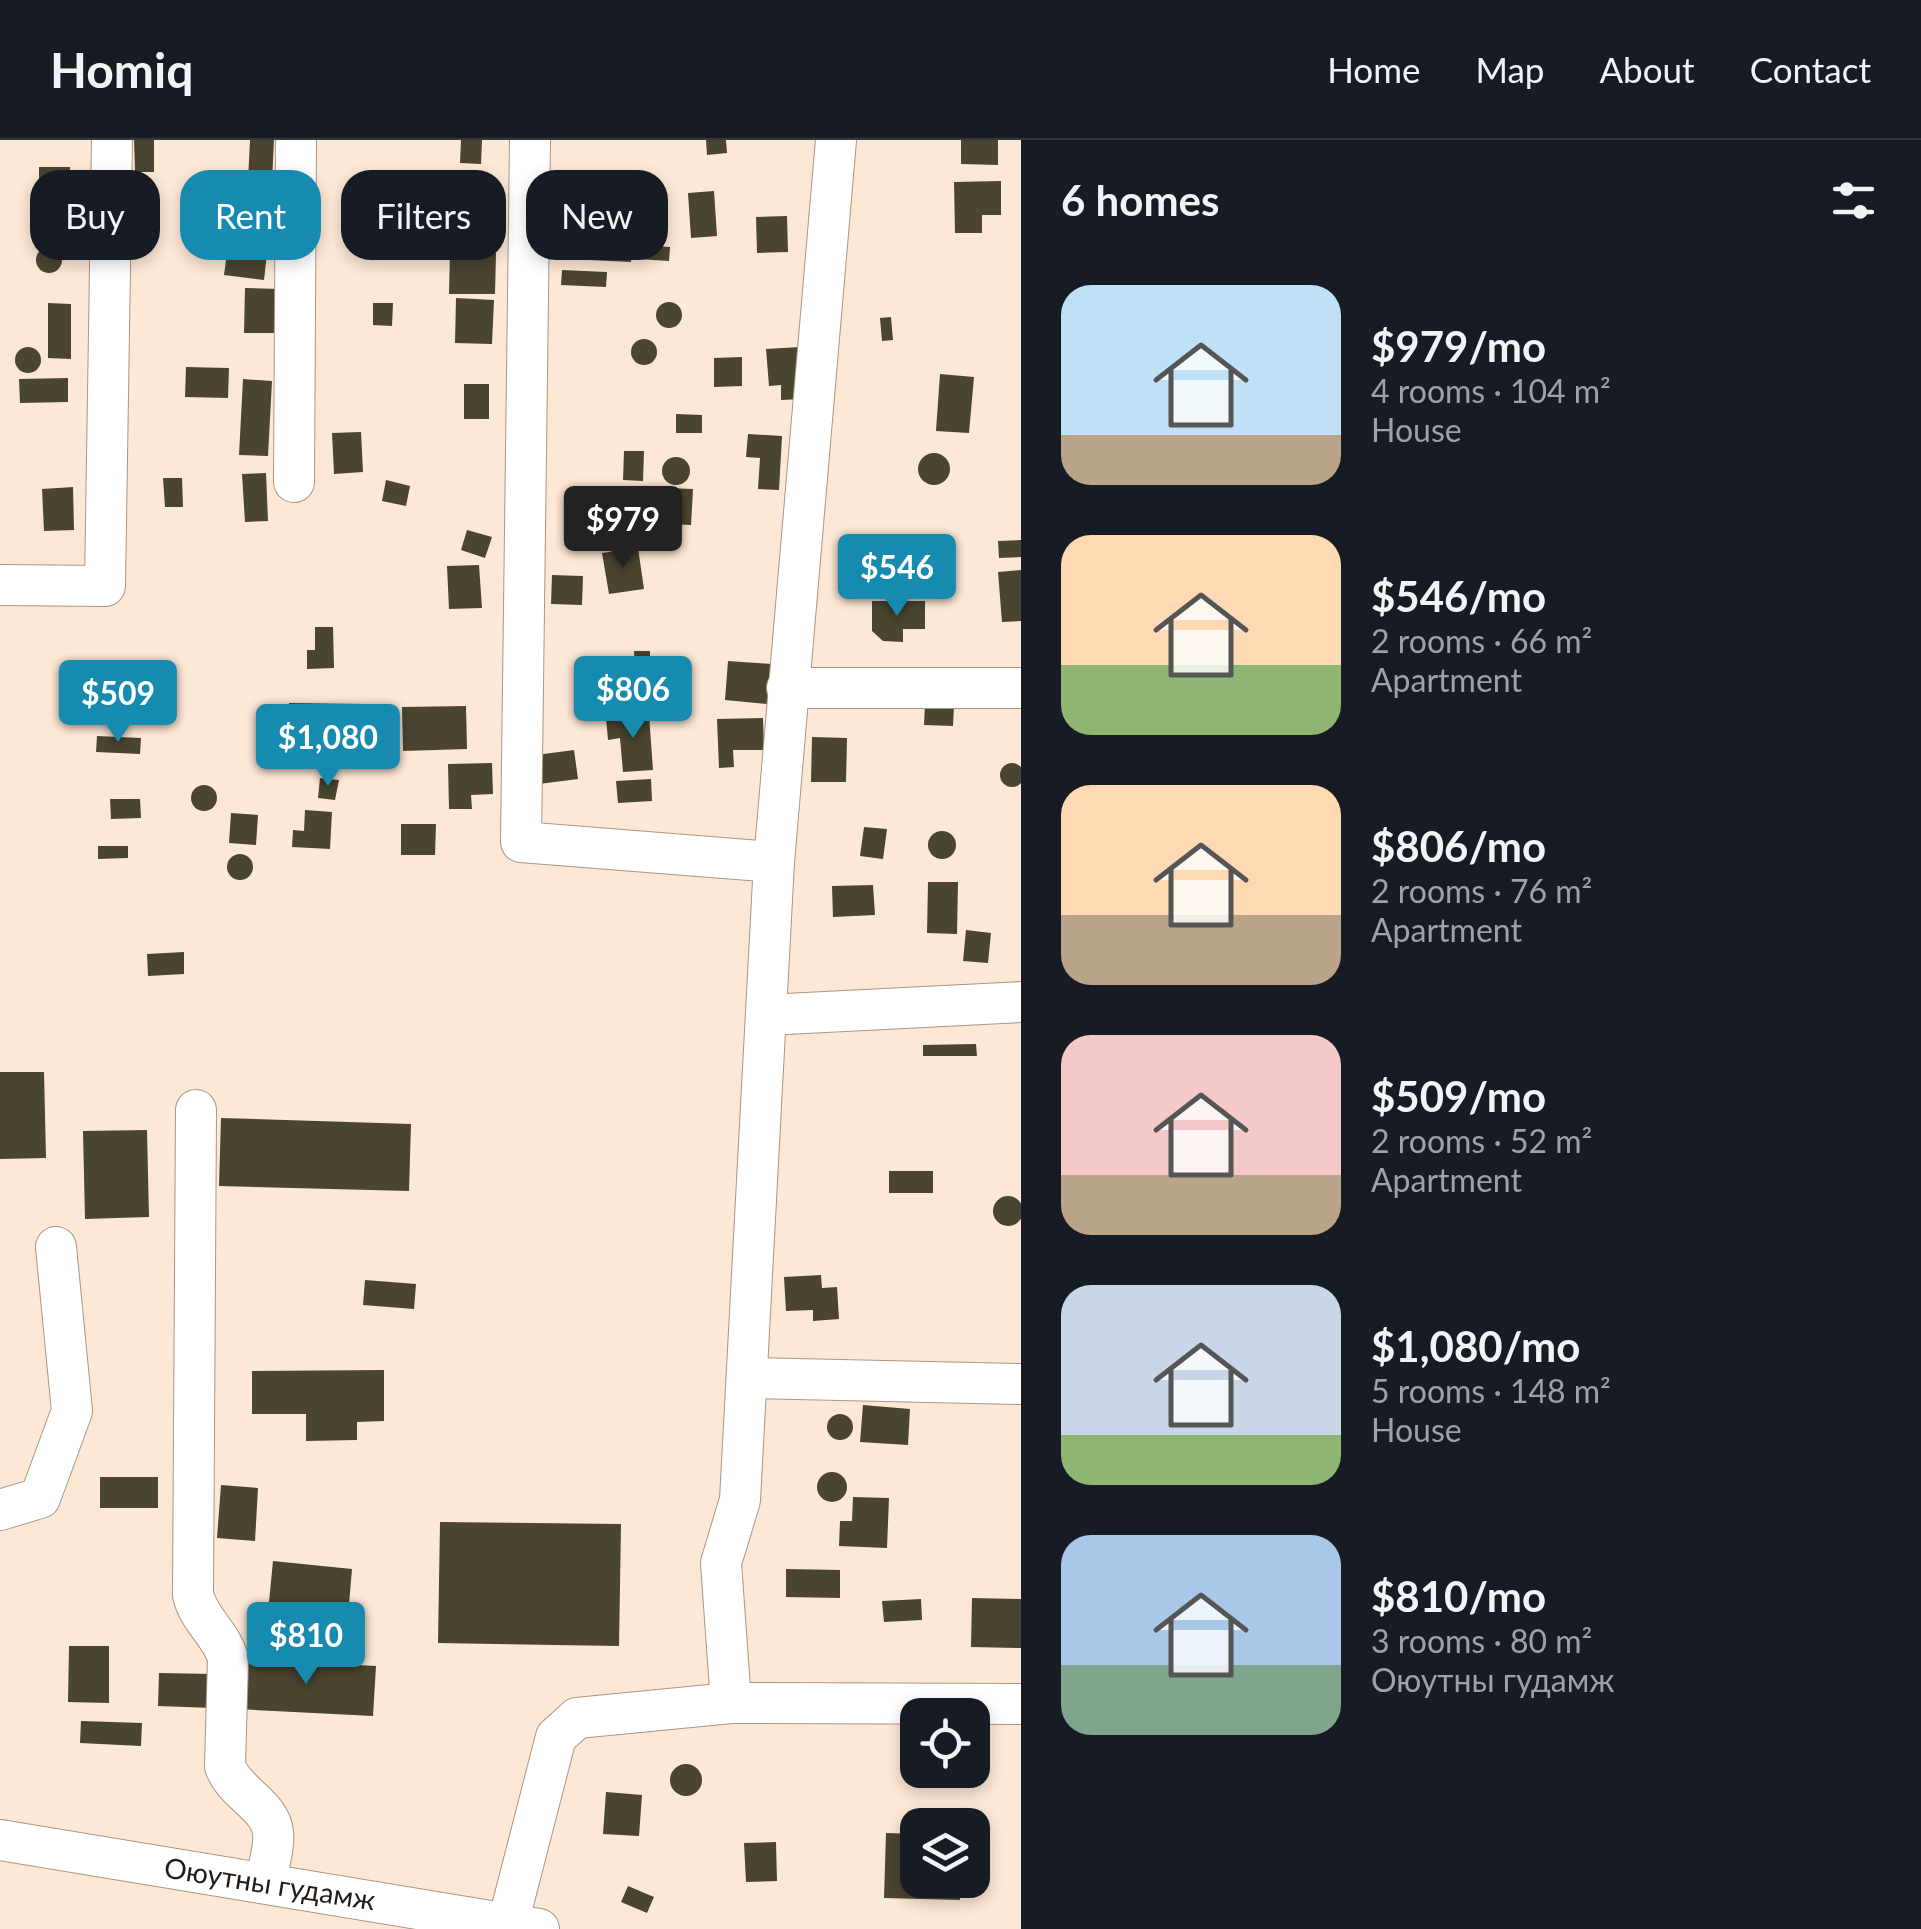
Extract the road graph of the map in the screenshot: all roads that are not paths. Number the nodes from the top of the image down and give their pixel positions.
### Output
1 (112, 140) edge
2 (296, 140) edge
3 (530, 140) edge
4 (836, 140) edge
5 (294, 482) dead end
6 (0, 585) edge
7 (787, 688) junction
8 (1021, 688) edge
9 (774, 862) junction
10 (1021, 1002) edge
11 (766, 1014) junction
12 (196, 1110) dead end
13 (56, 1247) dead end
14 (748, 1378) junction
15 (1021, 1384) edge
16 (0, 1510) edge
17 (731, 1703) junction
18 (1021, 1704) edge
19 (0, 1840) edge
20 (266, 1882) junction
21 (524, 1926) edge

1 - 6 street
2 - 5 street
3 - 9 street
4 - 7 street
7 - 8 street
7 - 9 street
9 - 11 street
10 - 11 street
11 - 14 street
12 - 20 street
13 - 16 street
14 - 15 street
14 - 17 street
17 - 18 street
17 - 21 street
19 - 20 street, Оюутны гудамж
20 - 21 street, Оюутны гудамж

